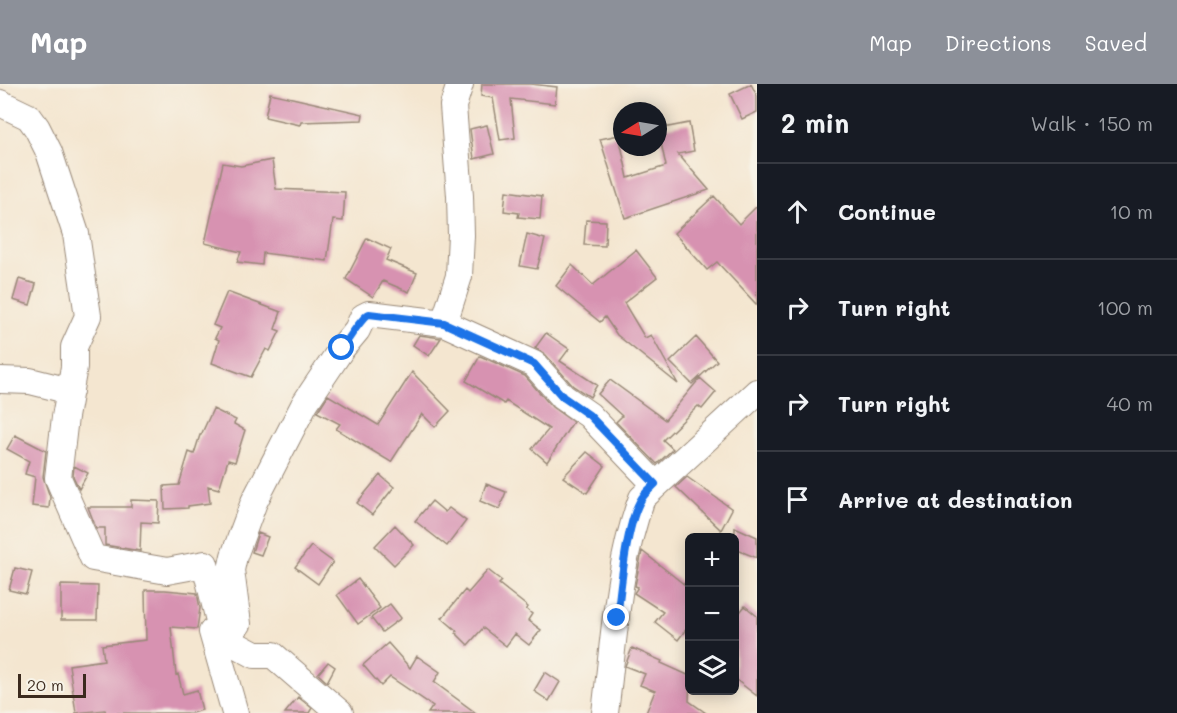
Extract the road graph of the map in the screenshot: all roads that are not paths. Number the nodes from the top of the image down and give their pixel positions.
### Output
1 (460, 84) edge
2 (0, 104) edge
3 (444, 323) junction
4 (0, 380) edge
5 (70, 392) junction
6 (757, 392) edge
7 (655, 484) junction
8 (234, 713) edge
9 (340, 713) edge
10 (605, 713) edge

1 - 3 street
2 - 5 street
3 - 5 street
3 - 7 street
4 - 5 street
6 - 7 street
7 - 10 street
8 - 9 street

